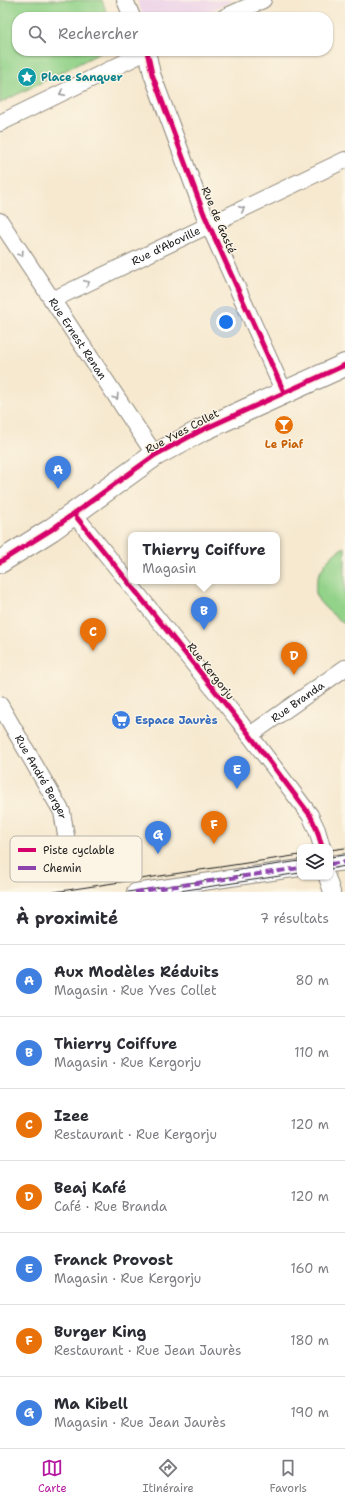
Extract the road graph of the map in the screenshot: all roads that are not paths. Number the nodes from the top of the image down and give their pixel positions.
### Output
1 (125, 0) edge
2 (263, 0) edge
3 (130, 12) edge
4 (235, 12) edge
5 (137, 56) edge
6 (148, 56) edge
7 (0, 123) edge
8 (345, 160) edge
9 (0, 221) edge
10 (209, 225) junction
11 (52, 300) junction
12 (345, 365) edge
13 (284, 392) junction
14 (155, 455) junction
15 (74, 514) junction
16 (0, 562) edge
17 (128, 582) edge
18 (130, 584) edge
19 (345, 668) edge
20 (0, 705) edge
21 (250, 735) junction
22 (66, 836) edge
23 (321, 844) edge
24 (345, 862) edge
25 (333, 864) edge
26 (297, 868) edge
27 (328, 880) edge
28 (135, 892) edge
29 (332, 892) edge

1 - 3 street
2 - 4 street
5 -> 7 street
6 - 10 street, Rue de Gasté
10 -> 8 street, Rue d'Aboville
9 -> 11 street, Rue Ernest Renan
11 -> 10 street, Rue d'Aboville
10 - 13 street, Rue de Gasté
11 -> 14 street, Rue Ernest Renan
12 - 13 main road, Rue Yves Collet
13 - 14 main road, Rue Yves Collet
14 - 15 main road, Rue Yves Collet
15 - 16 main road, Rue Yves Collet
15 - 17 street, Rue Kergorju
18 - 21 street, Rue Kergorju
19 - 21 street, Rue Branda
20 - 22 street, Rue André Berger
21 - 23 street, Rue Kergorju
24 - 25 street
26 - 28 street
27 - 29 street

